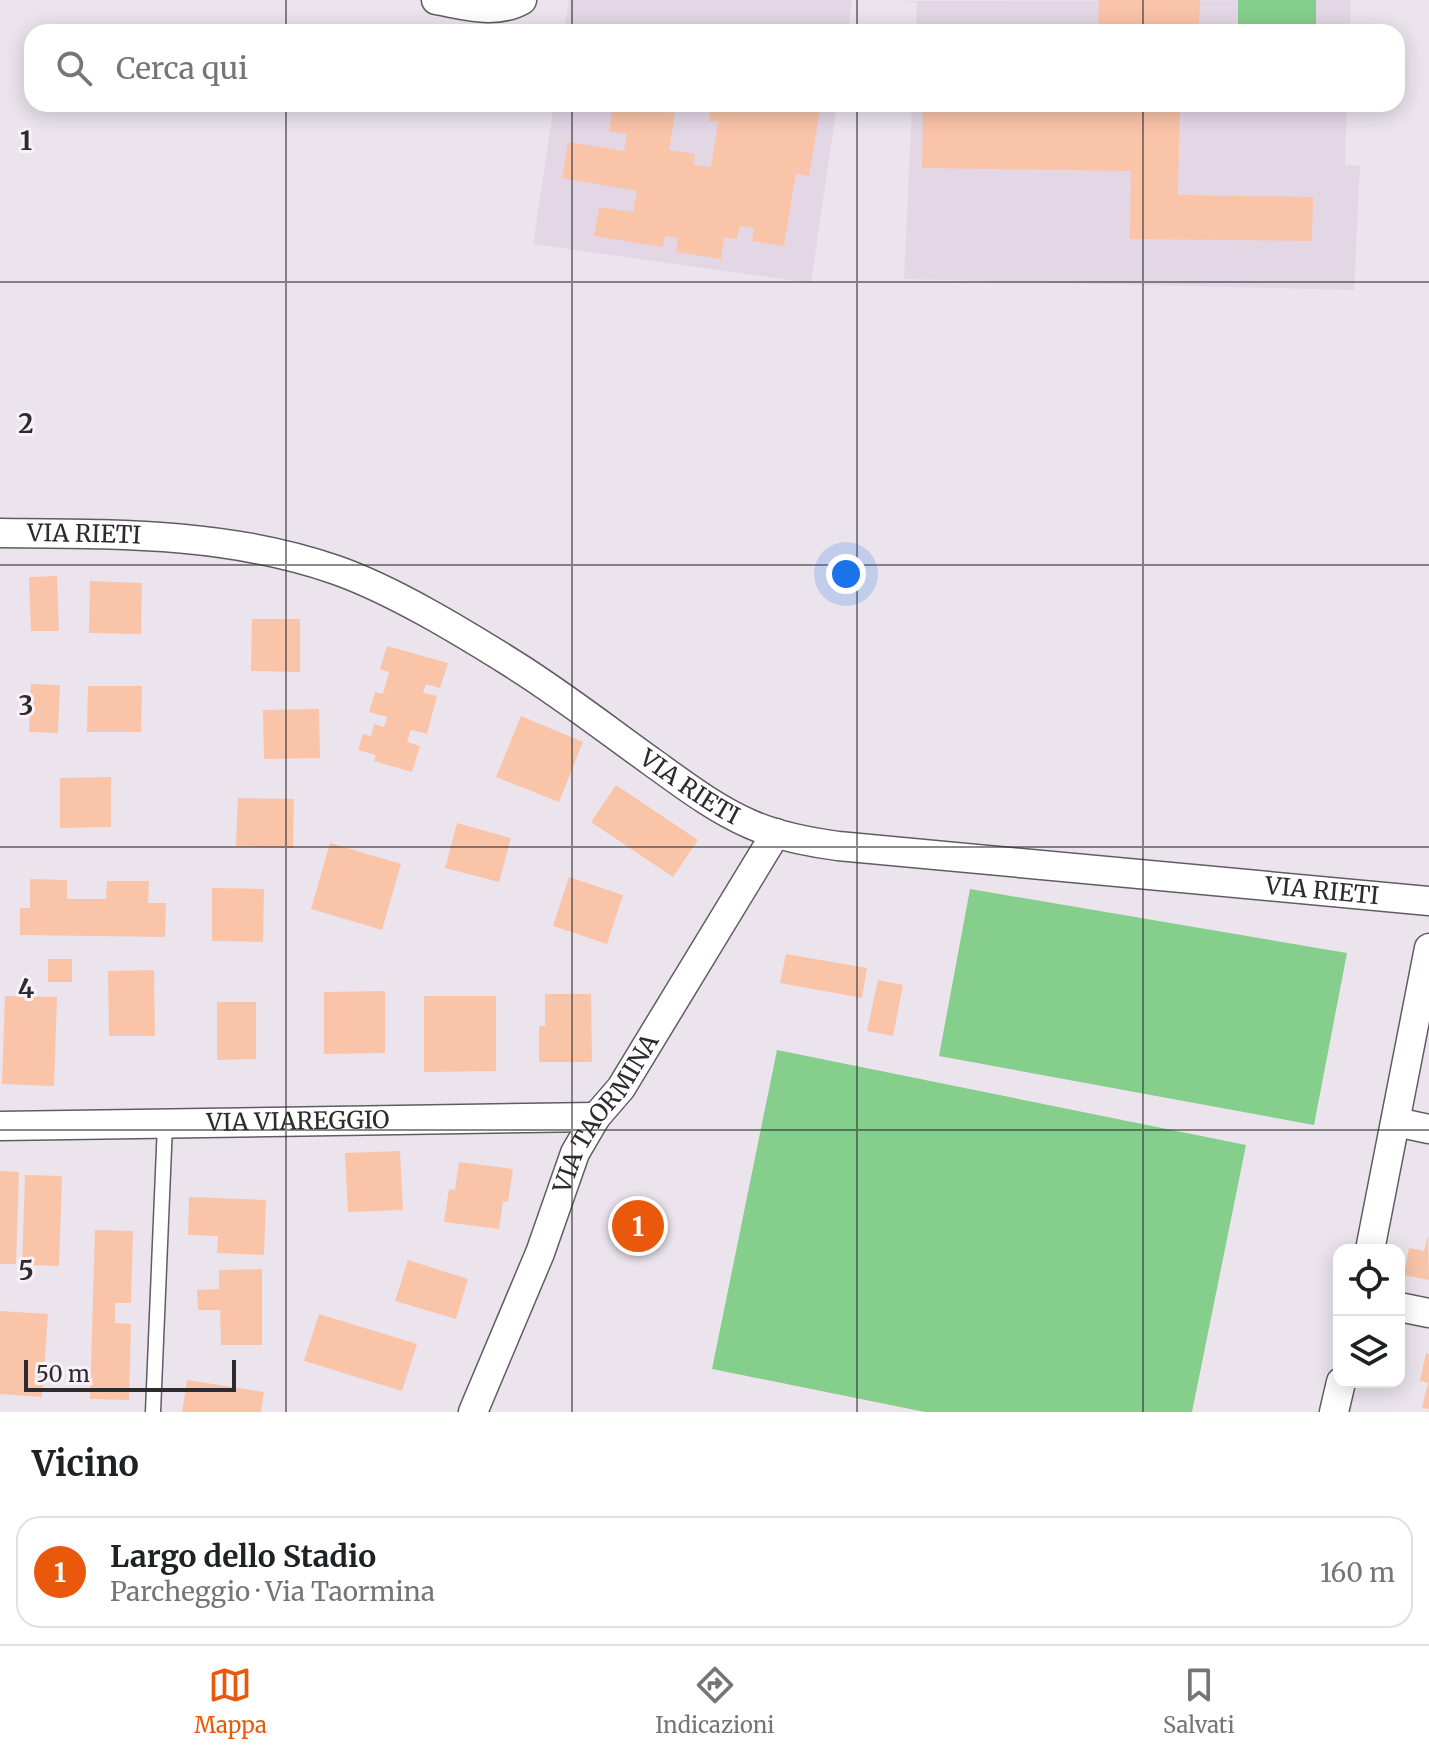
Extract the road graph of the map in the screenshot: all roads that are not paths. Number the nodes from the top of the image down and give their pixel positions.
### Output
1 (436, 0) edge
2 (522, 0) edge
3 (0, 533) edge
4 (776, 833) junction
5 (1429, 901) edge
6 (1429, 948) edge
7 (1420, 1043) edge
8 (596, 1117) junction
9 (1396, 1122) junction
10 (165, 1124) junction
11 (0, 1126) edge
12 (1429, 1129) edge
13 (1371, 1244) edge
14 (1405, 1308) edge
15 (1429, 1313) edge
16 (1340, 1388) edge
17 (153, 1412) edge
18 (473, 1412) edge
19 (1334, 1412) edge

1 - 2 street
3 - 4 street, VIA RIETI
4 - 5 street, VIA RIETI
4 - 8 street, VIA TAORMINA
6 - 7 street
7 - 9 street
8 - 10 street, VIA VIAREGGIO
8 - 18 street, VIA TAORMINA
9 - 12 street
9 - 13 street
10 - 11 street, VIA VIAREGGIO
10 - 17 lane
14 - 15 street
16 - 19 street

